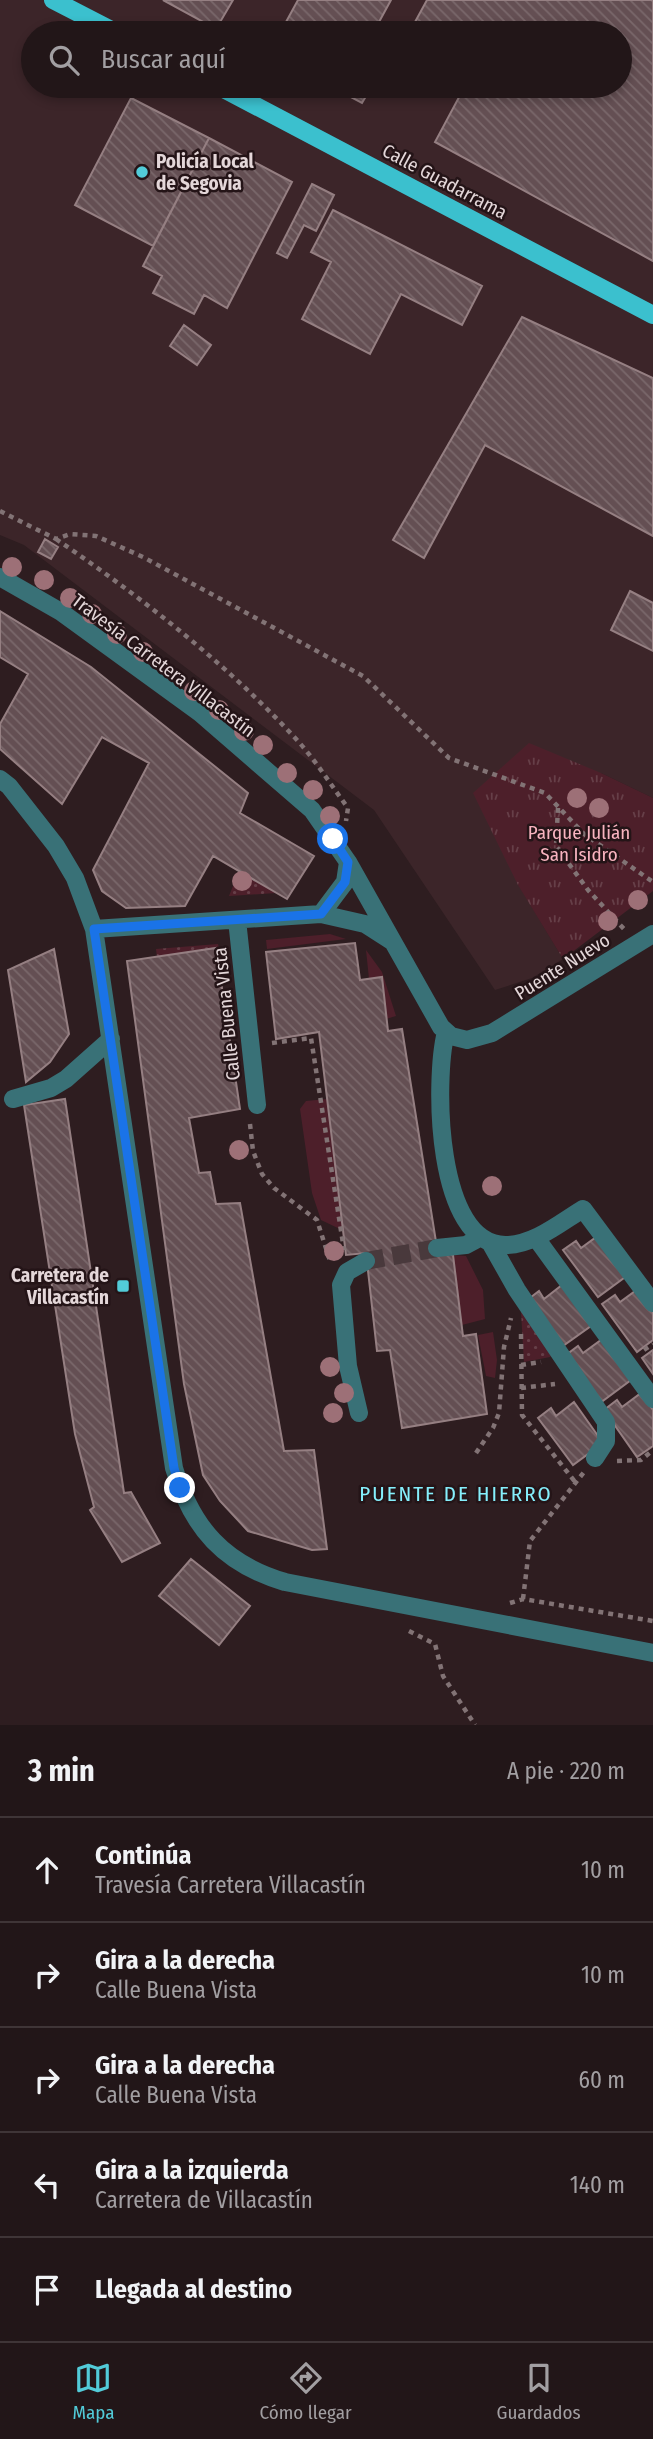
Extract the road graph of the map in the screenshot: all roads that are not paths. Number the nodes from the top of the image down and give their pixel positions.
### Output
1 (53, 0) edge
2 (94, 21) edge
3 (241, 98) edge
4 (653, 315) edge
5 (0, 577) edge
6 (0, 779) edge
7 (348, 862) junction
8 (321, 914) junction
9 (237, 920) junction
10 (94, 929) junction
11 (650, 936) edge
12 (396, 944) junction
13 (446, 1032) junction
14 (111, 1039) junction
15 (13, 1099) dead end
16 (257, 1105) road end
17 (536, 1238) junction
18 (486, 1240) junction
19 (437, 1248) tunnel mouth
20 (366, 1261) tunnel mouth
21 (653, 1303) edge
22 (653, 1399) edge
23 (359, 1413) dead end
24 (595, 1458) road end
25 (653, 1653) edge

1 - 2 main road
3 - 4 main road, Calle Guadarrama
5 - 7 street, Travesía Carretera Villacastín
6 - 10 street
7 - 8 street
7 - 12 street, Calle Buena Vista
8 - 9 street, Calle Buena Vista
8 - 12 street, Calle Buena Vista
9 - 10 street, Calle Buena Vista
9 - 16 street, Calle Buena Vista
10 - 14 street
11 - 13 street, Puente Nuevo
12 - 13 street, Calle Buena Vista
13 - 18 street
14 - 15 street
14 - 25 street
17 - 18 street
17 - 21 street
17 - 22 street
18 - 19 street
18 - 24 street
20 - 23 street

